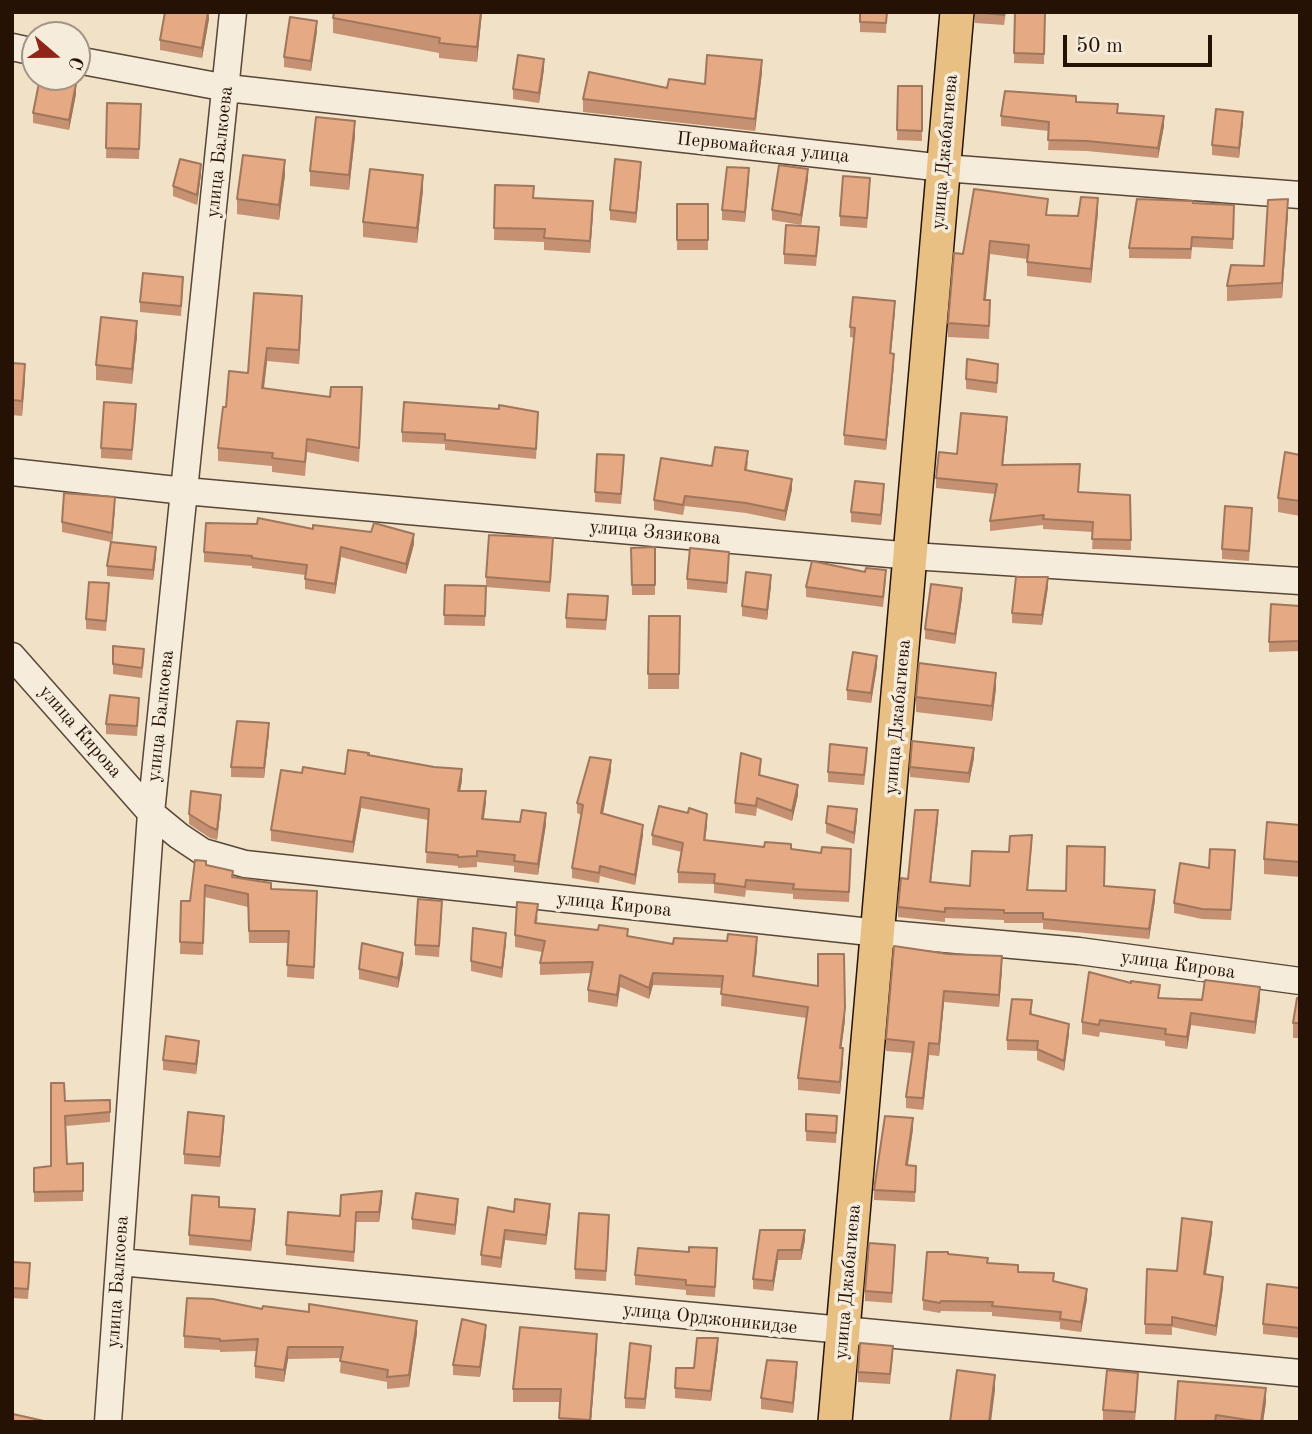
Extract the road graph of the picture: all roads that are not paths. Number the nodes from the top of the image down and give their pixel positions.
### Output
1 (233, 12) edge
2 (957, 12) edge
3 (91, 63) edge
4 (227, 89) junction
5 (944, 168) junction
6 (1300, 195) edge
7 (12, 472) edge
8 (185, 491) junction
9 (912, 556) junction
10 (1300, 581) edge
11 (12, 656) edge
12 (151, 813) junction
13 (879, 933) junction
14 (1300, 981) edge
15 (120, 1262) junction
16 (844, 1332) junction
17 (1300, 1373) edge
18 (108, 1422) edge
19 (835, 1422) edge

1 - 4 street, улица Балкоева
2 - 5 main road, улица Джабагиева
3 - 4 street, Первомайская улица
4 - 5 street, Первомайская улица
4 - 8 street, улица Балкоева
5 - 6 street, Первомайская улица
5 - 9 main road, улица Джабагиева
7 - 8 street, улица Зязикова
8 - 9 street, улица Зязикова
8 - 12 street, улица Балкоева
9 - 10 street, улица Зязикова
9 - 13 main road, улица Джабагиева
11 - 12 street, улица Кирова
12 - 13 street, улица Кирова
12 - 15 street, улица Балкоева
13 - 14 street, улица Кирова
13 - 16 main road, улица Джабагиева
15 - 16 street, улица Орджоникидзе
15 - 18 street, улица Балкоева
16 - 17 street, улица Орджоникидзе
16 - 19 main road, улица Джабагиева

